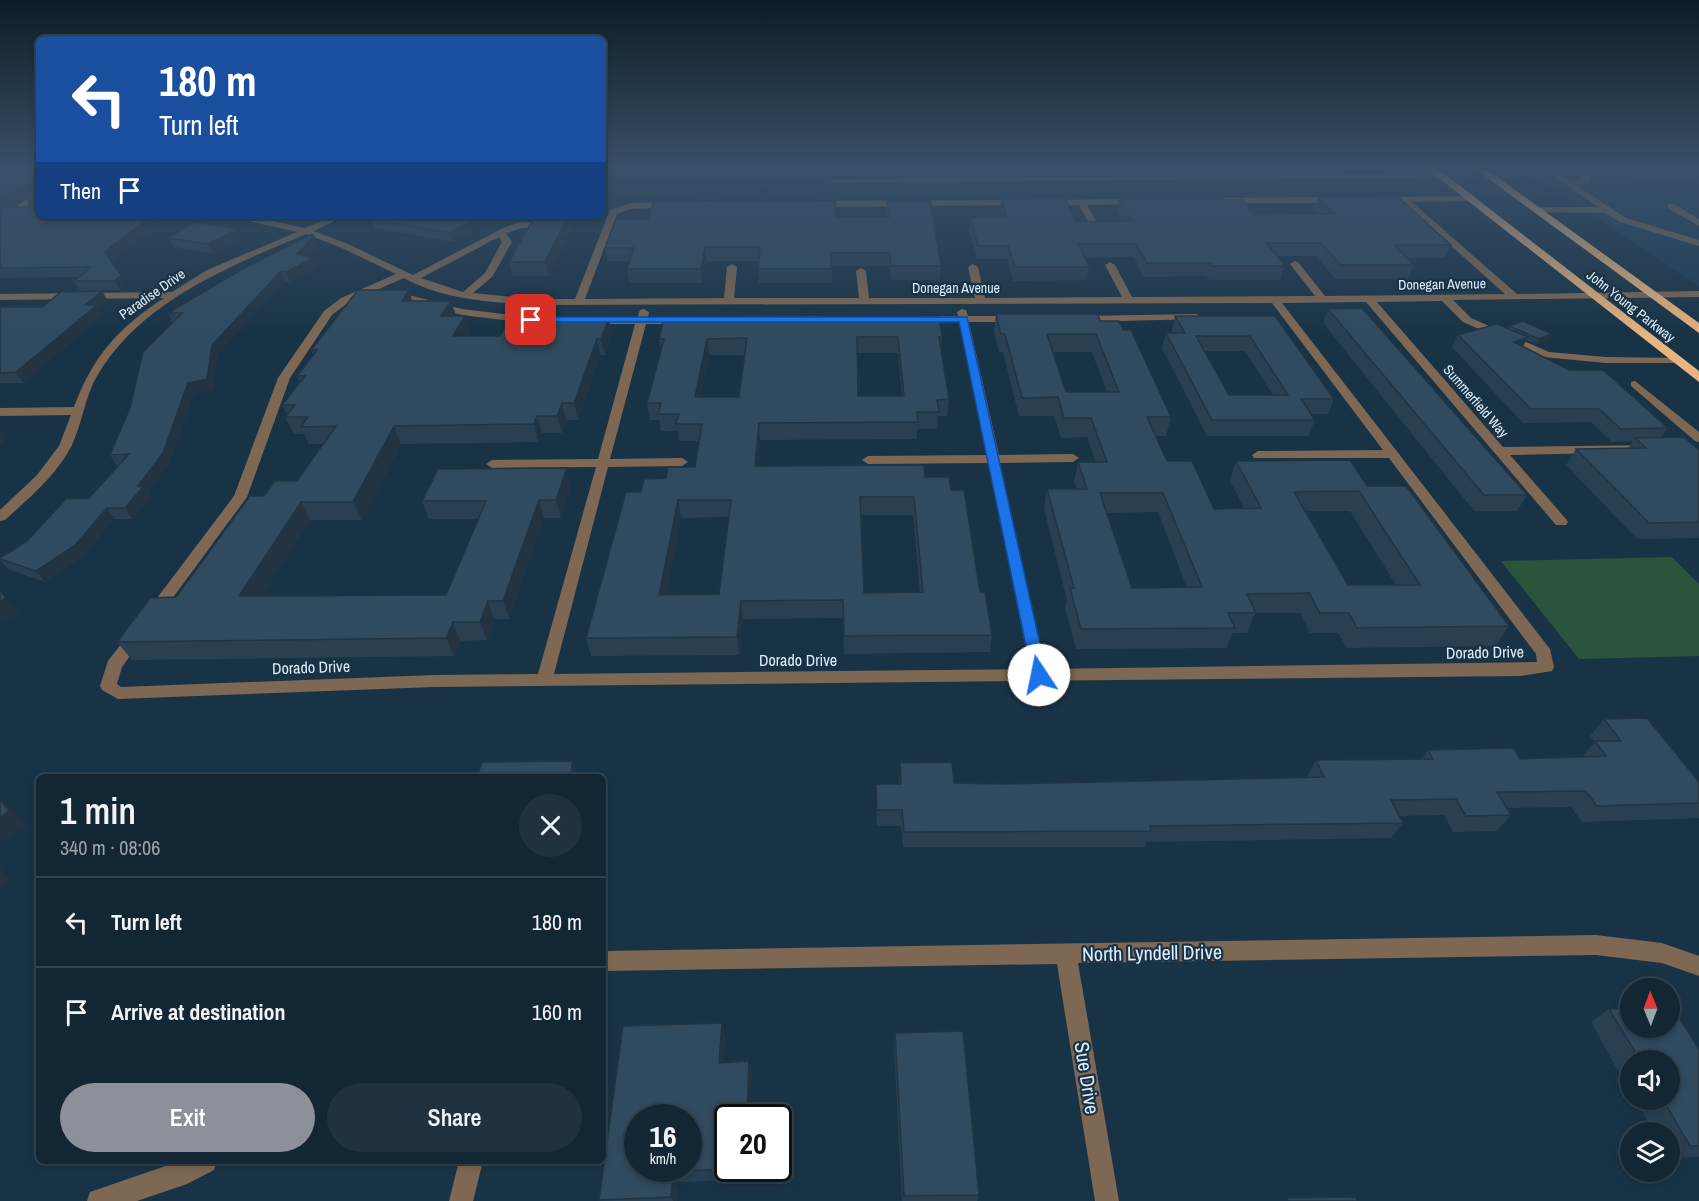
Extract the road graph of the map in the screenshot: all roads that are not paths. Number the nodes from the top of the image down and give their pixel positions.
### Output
1 (280, 224) edge
2 (323, 224) edge
3 (608, 224) edge
4 (1094, 224) edge
5 (1432, 224) edge
6 (1503, 224) edge
7 (1555, 224) edge
8 (1636, 224) edge
9 (557, 225) edge
10 (1096, 228) edge
11 (306, 232) junction
12 (501, 232) junction
13 (1699, 243) edge
14 (1295, 264) dead end
15 (1110, 265) dead end
16 (732, 267) edge
17 (973, 267) dead end
18 (861, 271) edge
19 (407, 277) junction
20 (374, 287) junction
21 (1699, 294) edge
22 (171, 295) junction
23 (465, 295) junction
24 (1652, 295) junction
25 (1594, 296) junction
26 (0, 297) edge
27 (1515, 297) junction
28 (1368, 298) junction
29 (1445, 298) junction
30 (1322, 299) junction
31 (1128, 300) junction
32 (1275, 300) junction
33 (960, 301) junction
34 (981, 301) junction
35 (864, 302) junction
36 (578, 303) junction
37 (647, 303) junction
38 (729, 303) junction
39 (1207, 317) edge
40 (1022, 319) edge
41 (1068, 319) edge
42 (546, 320) edge
43 (690, 320) edge
44 (912, 320) edge
45 (963, 320) junction
46 (582, 321) edge
47 (642, 321) junction
48 (1699, 329) edge
49 (1676, 360) junction
50 (1699, 378) edge
51 (1635, 384) dead end
52 (77, 411) junction
53 (0, 412) edge
54 (1699, 438) edge
55 (1664, 447) edge
56 (1499, 451) junction
57 (1392, 454) junction
58 (1258, 455) dead end
59 (1073, 458) dead end
60 (994, 459) junction
61 (868, 460) dead end
62 (682, 462) dead end
63 (605, 463) junction
64 (492, 464) dead end
65 (0, 517) edge
66 (1561, 522) dead end
67 (1039, 675) junction
68 (544, 680) junction
69 (1066, 955) junction
70 (606, 961) edge
71 (1699, 966) edge
72 (198, 1164) edge
73 (470, 1164) edge
74 (99, 1201) edge
75 (461, 1201) edge
76 (1107, 1201) edge

1 - 11 street, Donegan Avenue
2 - 11 street, Paradise Drive
3 - 36 street
4 - 10 street
5 - 27 street
6 - 25 highway, John Young Parkway
7 - 24 highway, John Young Parkway
8 - 13 street
9 - 12 street, Dorado Drive
11 - 19 street, Donegan Avenue
11 - 22 street, Paradise Drive
12 - 19 street, Dorado Drive
12 - 23 street
14 - 30 street
15 - 31 street
16 - 38 street
17 - 34 street
18 - 35 street
19 - 20 street, Dorado Drive
19 - 23 street, Donegan Avenue
20 - 42 street
20 - 68 street, Dorado Drive
21 - 24 street, Donegan Avenue
22 - 26 street
22 - 52 street, Paradise Drive
23 - 36 street, Donegan Avenue
24 - 25 street, Donegan Avenue
24 - 48 highway, John Young Parkway
25 - 27 street, Donegan Avenue
25 - 49 highway, John Young Parkway
27 - 29 street, Donegan Avenue
28 - 29 street, Donegan Avenue
28 - 30 street, Donegan Avenue
28 - 56 street, Summerfield Way
29 - 49 street
30 - 32 street, Donegan Avenue
31 - 32 street, Donegan Avenue
31 - 34 street, Donegan Avenue
32 - 57 street, Dorado Drive
33 - 34 street, Donegan Avenue
33 - 35 street, Donegan Avenue
33 - 45 street
35 - 38 street, Donegan Avenue
36 - 37 street, Donegan Avenue
37 - 38 street, Donegan Avenue
37 - 47 street
39 - 41 street
40 - 45 street
43 - 47 street
44 - 45 street
45 - 60 street
46 - 47 street
47 - 63 street
49 - 50 highway, John Young Parkway
51 - 54 street
52 - 53 street
52 - 65 street, Paradise Drive
55 - 56 street
56 - 66 street, Summerfield Way
57 - 58 street
57 - 67 street, Dorado Drive
59 - 60 street
60 - 61 street
60 - 67 street
62 - 63 street
63 - 64 street
63 - 68 street
67 - 68 street, Dorado Drive
69 - 70 street, North Lyndell Drive
69 - 71 street, North Lyndell Drive
69 - 76 street, Sue Drive
72 - 74 street
73 - 75 street

